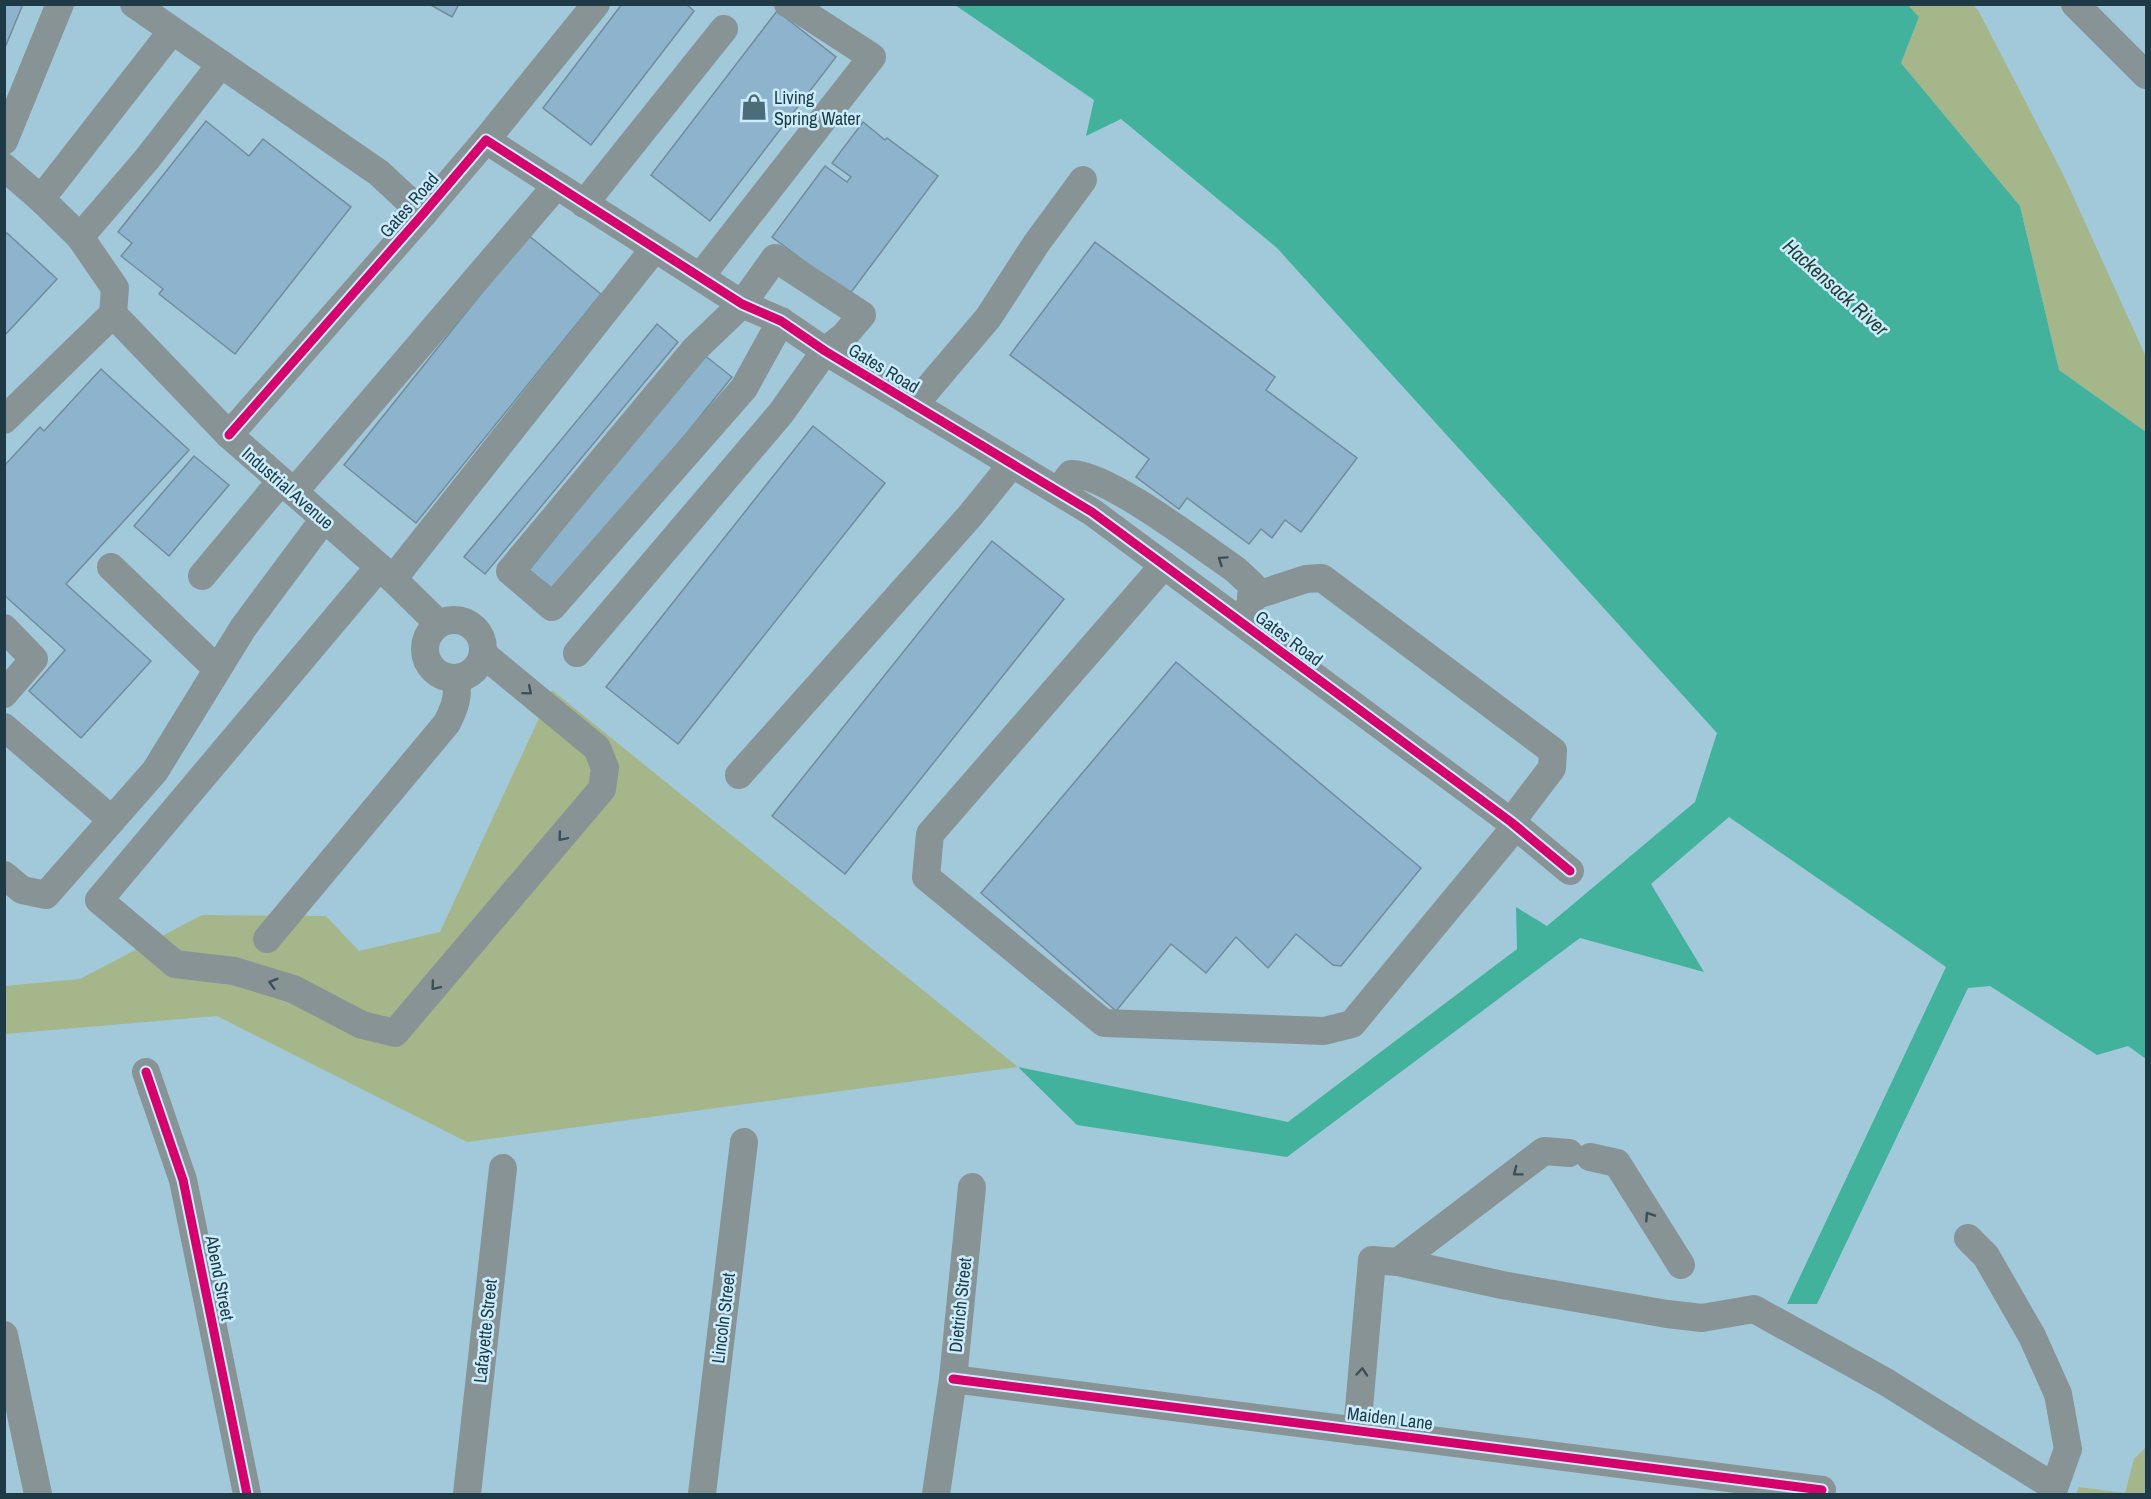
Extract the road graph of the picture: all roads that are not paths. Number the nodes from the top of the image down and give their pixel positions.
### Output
1 (60, 4) edge
2 (134, 4) edge
3 (596, 4) edge
4 (788, 4) edge
5 (2075, 4) edge
6 (724, 29) dead end
7 (172, 31) junction
8 (221, 64) junction
9 (2146, 76) edge
10 (486, 140) junction
11 (4, 141) edge
12 (4, 167) edge
13 (1083, 180) dead end
14 (556, 186) junction
15 (41, 199) junction
16 (584, 204) junction
17 (423, 214) junction
18 (80, 237) junction
19 (654, 249) junction
20 (700, 277) junction
21 (742, 304) junction
22 (113, 314) junction
23 (781, 321) junction
24 (825, 351) junction
25 (914, 405) junction
26 (4, 420) edge
27 (229, 435) junction
28 (1012, 464) junction
29 (288, 487) junction
30 (1058, 491) junction
31 (324, 519) junction
32 (1164, 565) junction
33 (111, 567) dead end
34 (386, 573) junction
35 (202, 576) dead end
36 (1251, 597) junction
37 (1242, 623) junction
38 (439, 624) junction
39 (4, 628) edge
40 (577, 653) dead end
41 (483, 654) junction
42 (217, 669) junction
43 (456, 678) junction
44 (4, 694) edge
45 (4, 727) edge
46 (739, 775) dead end
47 (112, 820) junction
48 (1513, 824) junction
49 (1569, 871) dead end
50 (4, 874) edge
51 (267, 939) dead end
52 (146, 1072) dead end
53 (744, 1142) dead end
54 (503, 1168) dead end
55 (972, 1186) dead end
56 (1968, 1238) dead end
57 (1385, 1261) junction
58 (1681, 1265) dead end
59 (4, 1335) edge
60 (953, 1379) junction
61 (1357, 1431) junction
62 (1822, 1490) dead end
63 (2053, 1491) edge
64 (38, 1494) edge
65 (247, 1494) edge
66 (468, 1494) edge
67 (702, 1494) edge
68 (936, 1494) edge

1 - 11 street
2 - 7 street
3 - 10 street
4 - 20 street
5 - 9 street
6 - 16 street
7 - 8 street
7 - 15 street
8 - 17 street
8 - 18 street
10 - 14 street, Gates Road
10 - 17 street, Gates Road
12 - 15 street
13 - 25 street
14 - 16 street, Gates Road
14 - 29 street
15 - 18 street
16 - 19 street, Gates Road
17 - 27 street, Gates Road
18 - 22 street
19 - 20 street, Gates Road
19 - 34 street
20 - 21 street, Gates Road
21 - 23 street, Gates Road
21 - 23 street
21 - 24 street
22 - 26 street
22 - 27 street, Industrial Avenue
23 - 24 street, Gates Road
24 - 25 street, Gates Road
24 - 40 street
25 - 28 street, Gates Road
27 - 29 street, Industrial Avenue
28 - 30 street, Gates Road
28 - 46 street
29 - 31 street, Industrial Avenue
29 - 35 street
30 - 32 street, Gates Road
36 -> 30 street
31 - 34 street, Industrial Avenue
31 - 42 street
32 - 37 street, Gates Road
32 - 48 street
33 - 42 street
34 - 38 street, Industrial Avenue
41 -> 34 street
36 - 37 street
36 - 48 street
37 - 48 street, Gates Road
38 - 41 street
38 - 43 street
39 - 44 street
41 - 43 street
42 - 47 street
43 - 51 street
45 - 47 street
47 - 50 street
48 - 49 street, Gates Road
52 - 65 street, Abend Street
53 - 67 street, Lincoln Street
54 - 66 street, Lafayette Street
55 - 60 street, Dietrich Street
56 - 63 street
58 -> 57 street
61 -> 57 street
57 - 63 street
59 - 64 street
60 - 61 street, Maiden Lane
60 - 68 street, Dietrich Street
61 - 62 street, Maiden Lane

